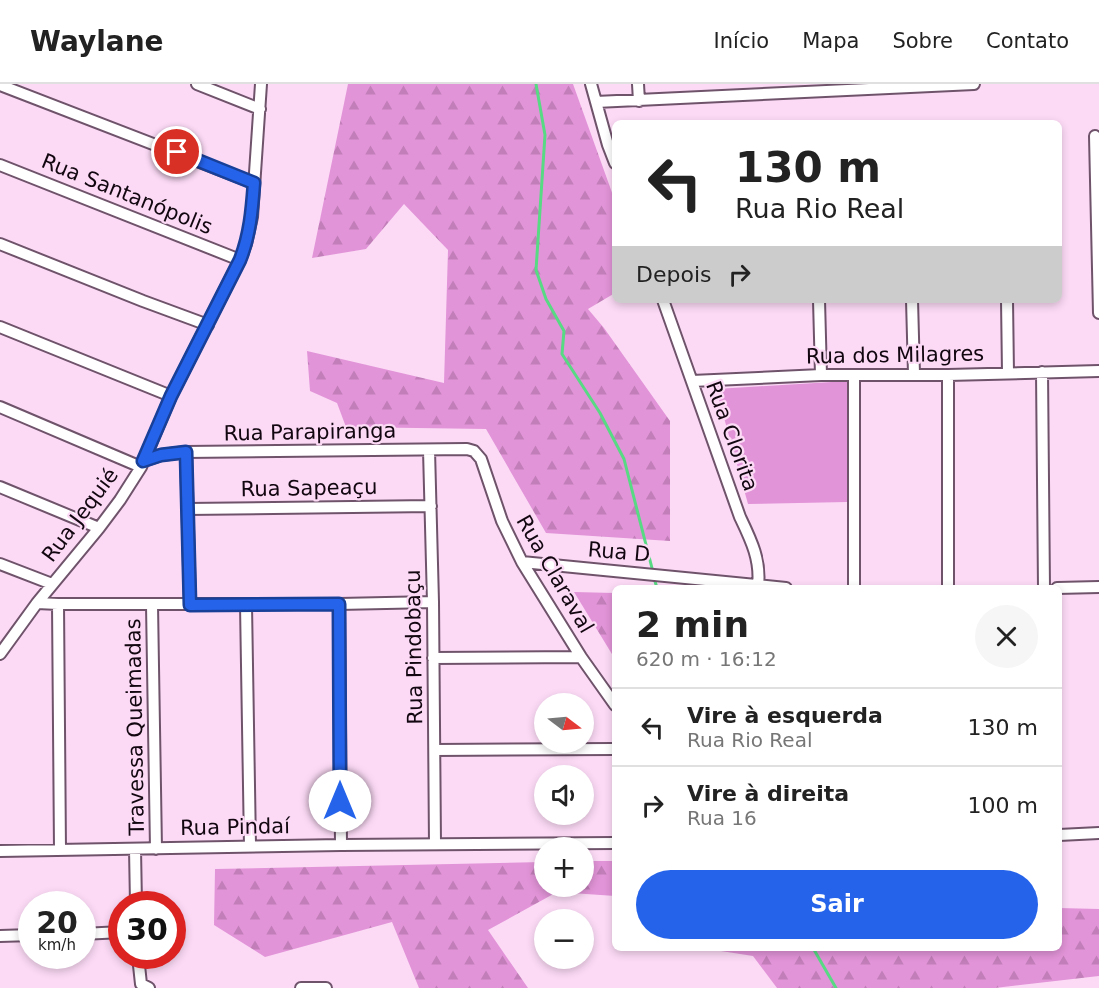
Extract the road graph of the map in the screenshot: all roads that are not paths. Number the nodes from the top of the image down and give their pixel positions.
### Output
1 (197, 84) edge
2 (261, 84) edge
3 (591, 84) edge
4 (638, 84) edge
5 (974, 84) edge
6 (1, 86) edge
7 (819, 88) edge
8 (745, 89) edge
9 (639, 101) junction
10 (596, 102) junction
11 (260, 109) junction
12 (1095, 136) dead end
13 (612, 155) edge
14 (0, 165) edge
15 (254, 183) junction
16 (0, 244) edge
17 (240, 260) junction
18 (664, 303) edge
19 (819, 303) edge
20 (912, 303) edge
21 (1007, 303) edge
22 (1099, 313) edge
23 (208, 325) junction
24 (0, 327) edge
25 (1099, 371) edge
26 (1041, 372) junction
27 (1008, 373) junction
28 (914, 374) junction
29 (821, 375) junction
30 (948, 375) junction
31 (854, 376) junction
32 (692, 381) junction
33 (171, 396) junction
34 (0, 406) edge
35 (429, 450) junction
36 (186, 452) junction
37 (477, 454) joint
38 (142, 464) junction
39 (0, 487) edge
40 (431, 506) junction
41 (188, 509) junction
42 (99, 528) junction
43 (522, 562) junction
44 (0, 564) edge
45 (52, 585) junction
46 (749, 585) edge
47 (758, 585) edge
48 (854, 585) edge
49 (948, 585) edge
50 (1044, 585) edge
51 (1099, 587) edge
52 (1062, 588) edge
53 (433, 602) junction
54 (37, 603) junction
55 (58, 604) junction
56 (339, 604) junction
57 (152, 605) junction
58 (190, 605) junction
59 (246, 605) junction
60 (2, 647) edge
61 (581, 657) junction
62 (433, 658) junction
63 (612, 701) edge
64 (612, 749) edge
65 (435, 750) junction
66 (1099, 833) edge
67 (1062, 835) edge
68 (612, 843) edge
69 (435, 844) junction
70 (341, 845) junction
71 (250, 846) junction
72 (135, 849) junction
73 (156, 849) junction
74 (60, 850) junction
75 (0, 851) edge
76 (136, 891) edge
77 (18, 935) edge
78 (0, 936) edge
79 (139, 969) edge
80 (149, 988) edge
81 (302, 988) edge
82 (326, 988) edge

1 - 11 street
2 - 11 street, Rua Jequié
3 - 10 street
4 - 9 street
5 - 7 street
6 - 15 street
7 - 8 street
8 - 9 street
9 - 10 street
10 - 13 street
11 - 15 street, Rua Jequié
12 - 22 street
14 - 17 street, Rua Santanópolis
15 - 17 street, Rua Jequié
16 - 23 street
17 - 23 street, Rua Jequié
18 - 32 street, Rua Clorita
19 - 29 street
20 - 28 street
21 - 27 street
23 - 33 street, Rua Jequié
24 - 33 street
25 - 26 street, Rua dos Milagres
26 - 27 street, Rua dos Milagres
26 - 50 street
27 - 30 street, Rua dos Milagres
28 - 30 street, Rua dos Milagres
28 - 31 street, Rua dos Milagres
29 - 31 street, Rua dos Milagres
29 - 32 street, Rua dos Milagres
30 - 49 street
31 - 48 street
32 - 47 street, Rua Clorita
33 - 38 street, Rua Jequié
34 - 38 street
35 - 36 street, Rua Parapiranga
35 - 37 street, Rua Parapiranga
35 - 40 street, Rua Pindobaçu
36 - 38 street, Rua Parapiranga
36 - 41 street
37 - 43 street, Rua Claraval
38 - 42 street, Rua Jequié
39 - 42 street
40 - 41 street, Rua Sapeaçu
40 - 53 street, Rua Pindobaçu
41 - 58 street
42 - 45 street, Rua Jequié
43 - 46 street, Rua D
43 - 61 street, Rua Claraval
44 - 45 street
45 - 54 street, Rua Jequié
51 - 52 street
53 - 56 street
53 - 62 street, Rua Pindobaçu
54 - 55 street
54 - 60 street, Rua Jequié
55 - 57 street
55 - 74 street
56 - 59 street
56 - 70 street
57 - 58 street
57 - 73 street, Travessa Queimadas
58 - 59 street
59 - 71 street
61 - 62 street
61 - 63 street, Rua Claraval
62 - 65 street, Rua Pindobaçu
64 - 65 street
65 - 69 street, Rua Pindobaçu
66 - 67 street
68 - 69 street, Rua Pindaí
69 - 70 street, Rua Pindaí
70 - 71 street, Rua Pindaí
71 - 73 street, Rua Pindaí
72 - 73 street, Rua Pindaí
72 - 74 street, Rua Pindaí
72 - 76 street
74 - 75 street, Rua Pindaí
77 - 78 street
79 - 80 street
81 - 82 street

